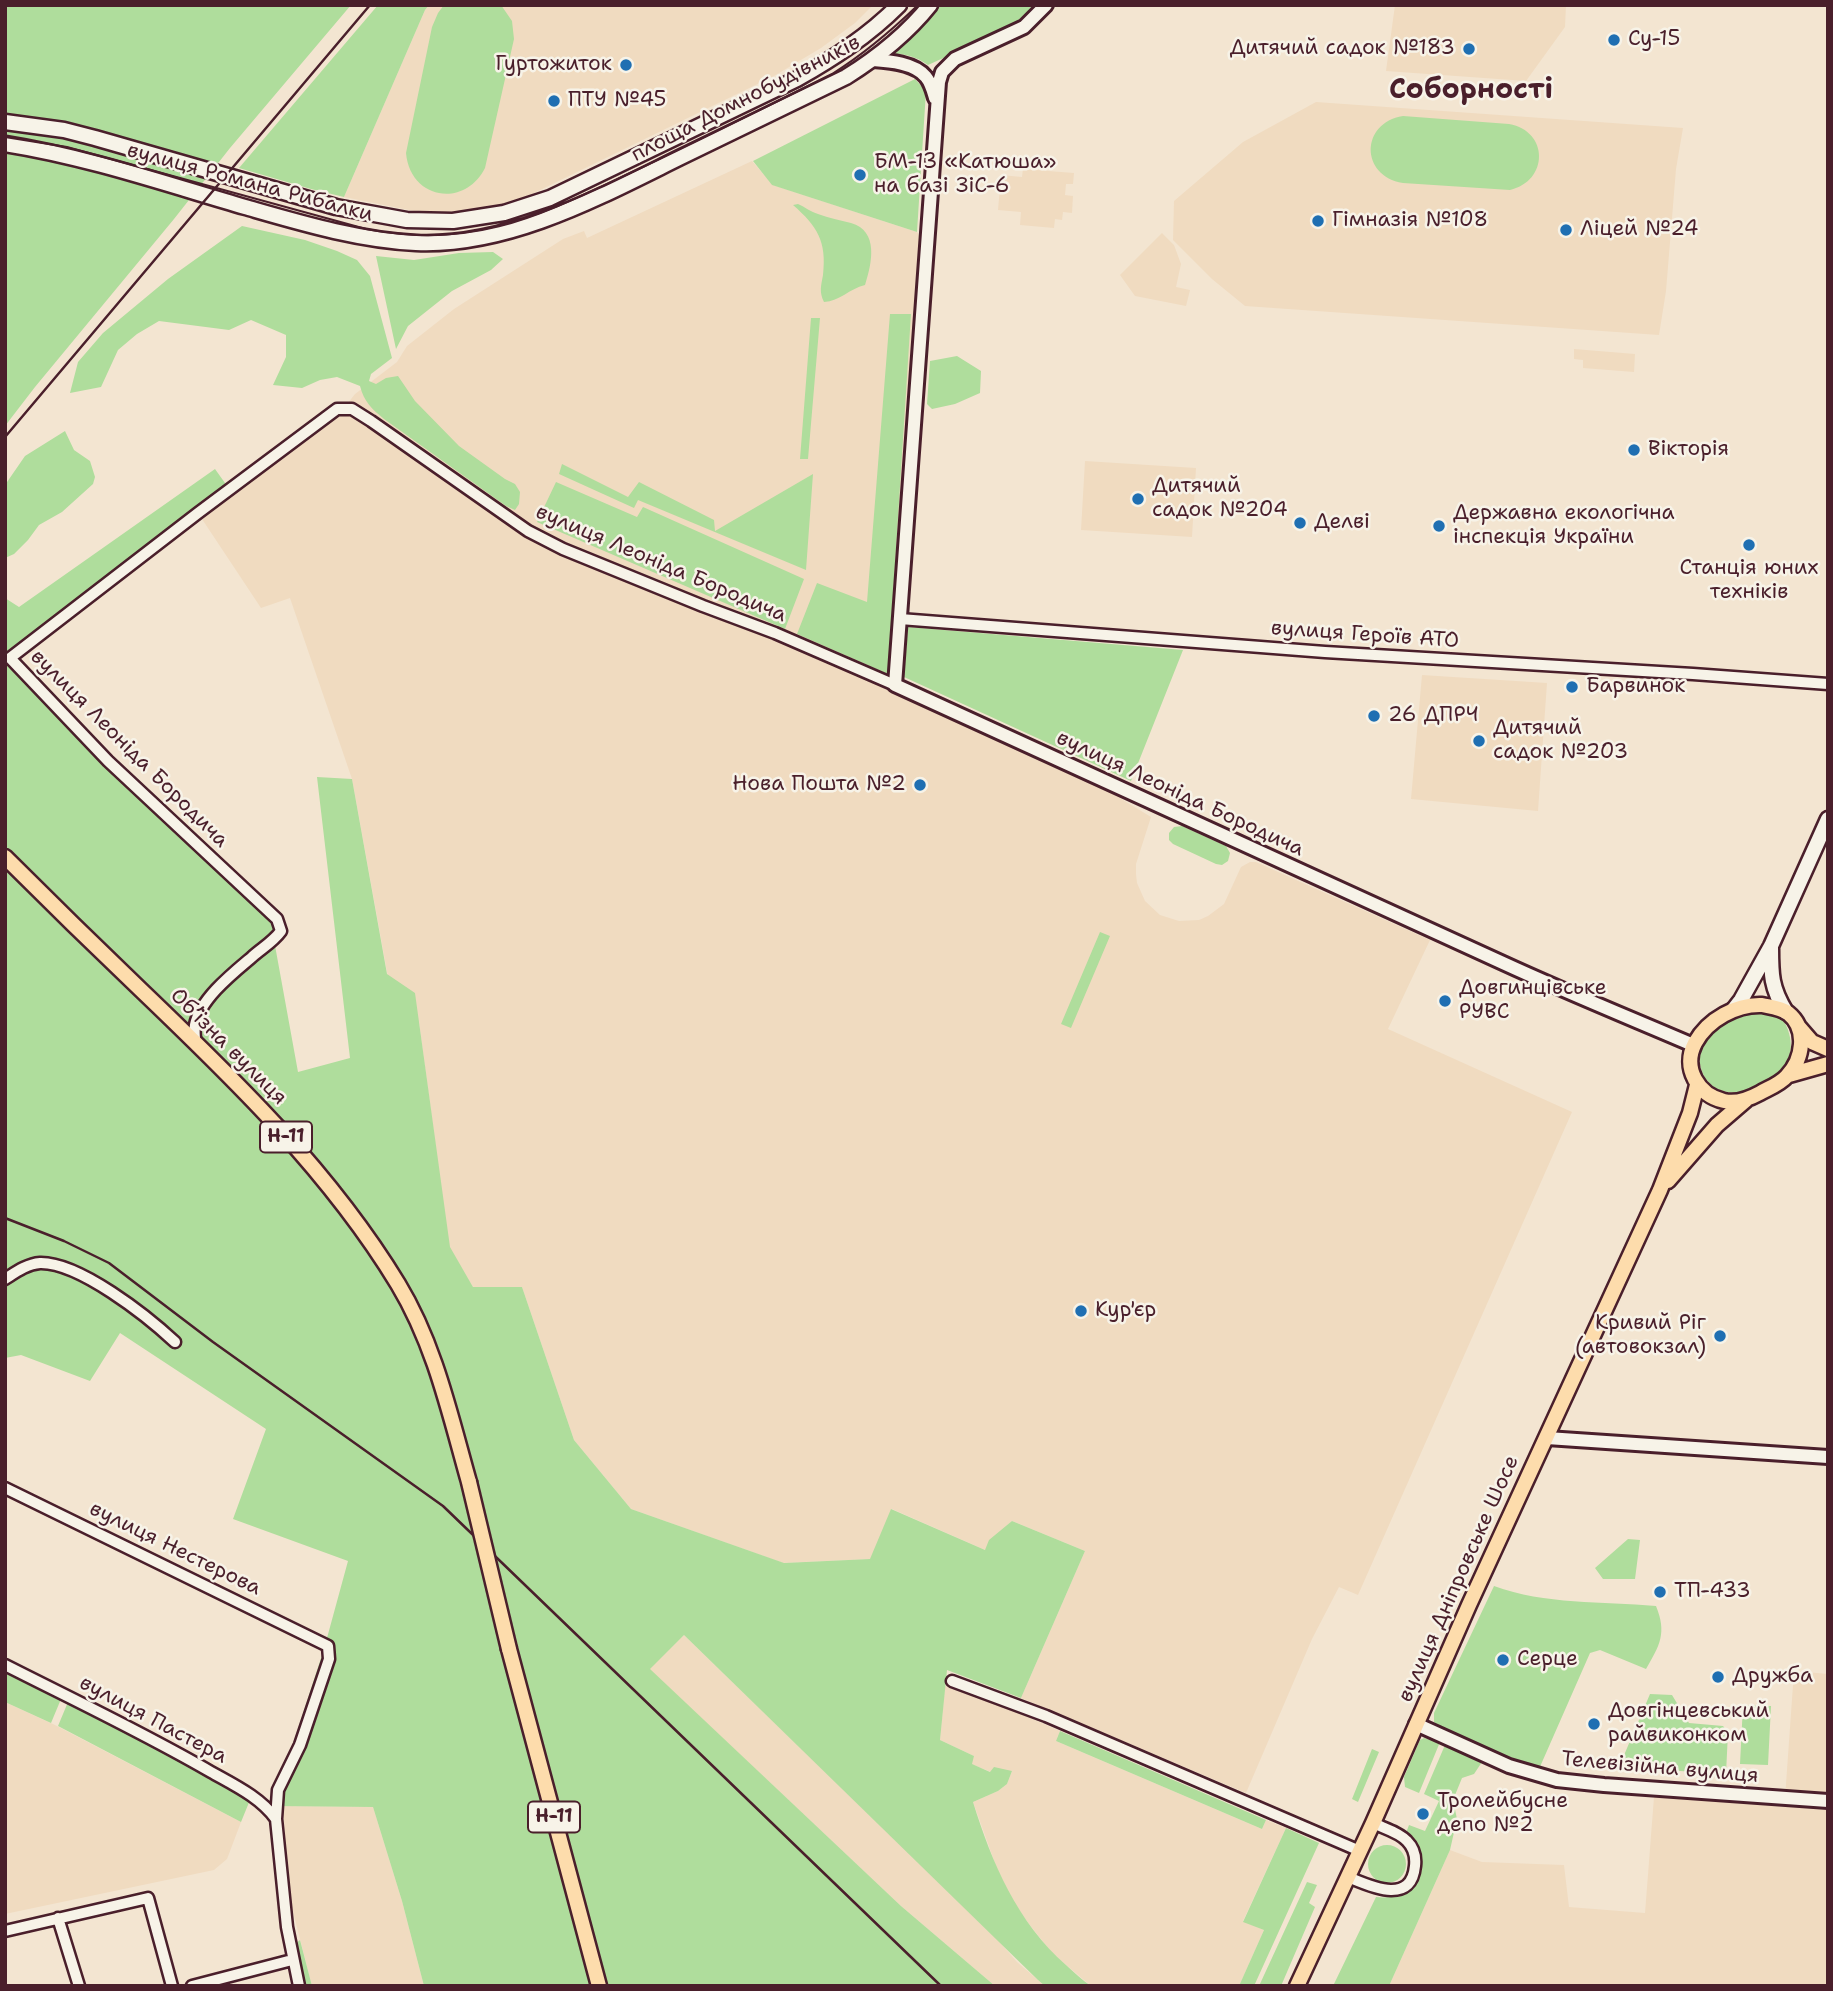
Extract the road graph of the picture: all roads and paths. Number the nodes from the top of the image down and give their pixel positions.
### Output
1 (899, 5) edge
2 (930, 5) edge
3 (1046, 5) edge
4 (873, 60) junction
5 (936, 102) junction
6 (5, 122) edge
7 (5, 144) edge
8 (595, 177) joint
9 (605, 194) joint
10 (900, 619) junction
11 (1828, 684) edge
12 (895, 685) junction
13 (1828, 819) edge
14 (5, 857) edge
15 (1771, 946) junction
16 (1734, 1009) junction
17 (1787, 1012) junction
18 (1799, 1026) junction
19 (195, 1041) junction
20 (1693, 1045) junction
21 (1828, 1049) edge
22 (1828, 1064) edge
23 (1789, 1074) junction
24 (1697, 1085) junction
25 (1747, 1100) junction
26 (1660, 1190) junction
27 (5, 1279) edge
28 (175, 1342) dead end
29 (1547, 1438) junction
30 (1828, 1457) edge
31 (5, 1488) edge
32 (5, 1665) edge
33 (952, 1681) dead end
34 (1416, 1724) junction
35 (1828, 1801) edge
36 (276, 1819) junction
37 (1373, 1823) junction
38 (1360, 1851) junction
39 (1348, 1877) junction
40 (58, 1919) junction
41 (5, 1931) edge
42 (292, 1960) junction
43 (79, 1986) edge
44 (172, 1986) edge
45 (192, 1986) edge
46 (299, 1986) edge
47 (599, 1986) edge
48 (1297, 1986) edge

1 - 8 main road, площа Домнобудівників
2 - 4 main road, площа Домнобудівників
3 - 5 street
4 - 5 street
4 - 9 main road, площа Домнобудівників
5 - 10 street
6 - 8 main road, вулиця Романа Рибалки
7 - 9 main road, вулиця Романа Рибалки
10 - 11 street, вулиця Героїв АТО
10 - 12 street
12 - 19 street, вулиця Леоніда Бородича
12 - 20 street, вулиця Леоніда Бородича
13 - 15 main road
14 - 19 main road, Обʼїзна вулиця / Н-11
15 - 16 main road
15 - 17 main road
16 - 17 main road
16 - 20 main road
17 - 18 main road
18 - 21 main road
18 - 23 main road
19 - 47 main road, Обʼїзна вулиця / Н-11, bridge
20 - 24 main road
22 - 23 main road
23 - 25 main road
24 - 25 main road
24 - 26 main road
25 - 26 main road
26 - 29 main road, вулиця Дніпровське Шосе
27 - 28 street
29 - 30 street
29 - 34 main road, вулиця Дніпровське Шосе
31 - 36 street, вулиця Нестерова
32 - 36 street, вулиця Пастера
33 - 38 street
34 - 35 street, Телевізійна вулиця
34 - 37 main road, вулиця Дніпровське Шосе
36 - 42 street
37 - 38 main road, вулиця Дніпровське Шосе
37 - 39 street
38 - 39 main road, вулиця Дніпровське Шосе
39 - 48 main road, вулиця Дніпровське Шосе
40 - 41 street
40 - 43 street
40 - 44 street
42 - 45 street
42 - 46 street

